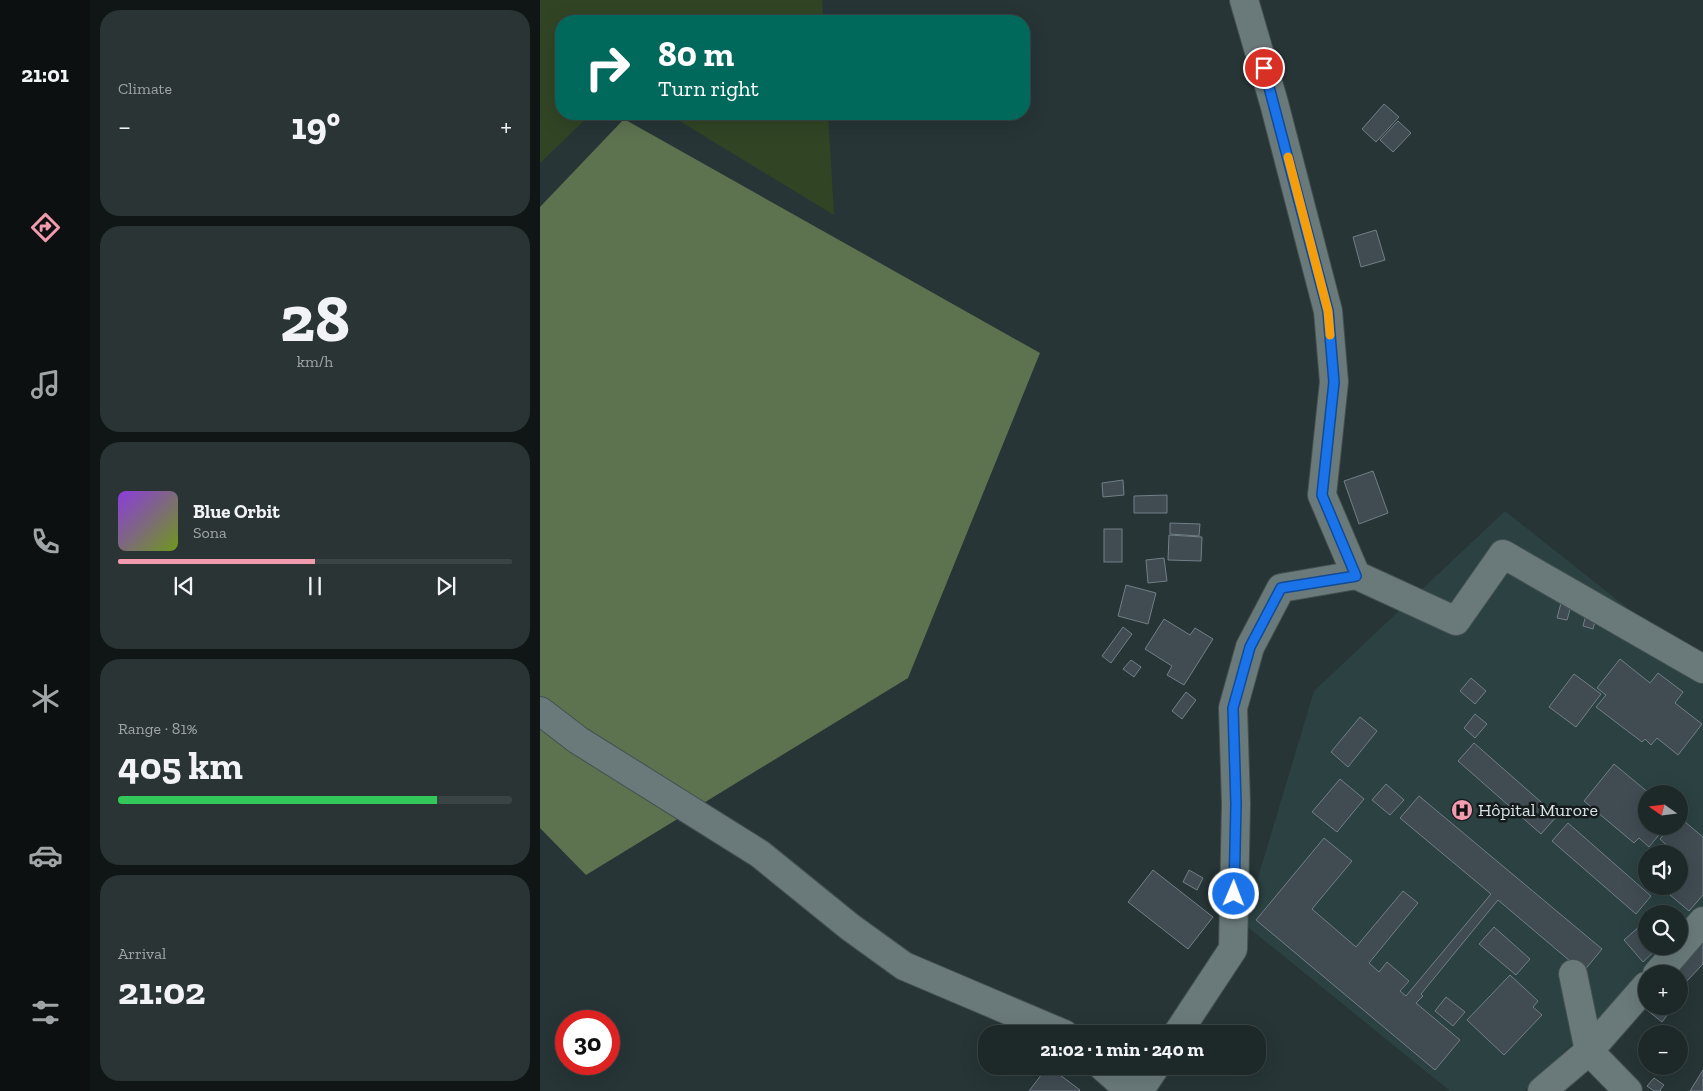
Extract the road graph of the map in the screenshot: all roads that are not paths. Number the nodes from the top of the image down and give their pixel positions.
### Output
1 (1244, 0) edge
2 (1356, 576) junction
3 (1703, 668) edge
4 (540, 711) edge
5 (1703, 921) edge
6 (1665, 965) edge
7 (1573, 974) dead end
8 (1638, 995) edge
9 (1043, 1025) edge
10 (1183, 1025) edge
11 (1589, 1052) junction
12 (1112, 1075) edge
13 (1150, 1075) edge
14 (1130, 1091) edge
15 (1140, 1091) edge
16 (1542, 1091) edge
17 (1628, 1091) edge

1 - 2 street
2 - 3 street
2 - 10 street
4 - 9 street
5 - 6 street
7 - 11 street
8 - 11 street
11 - 16 street
11 - 17 street
12 - 14 street
13 - 15 street

